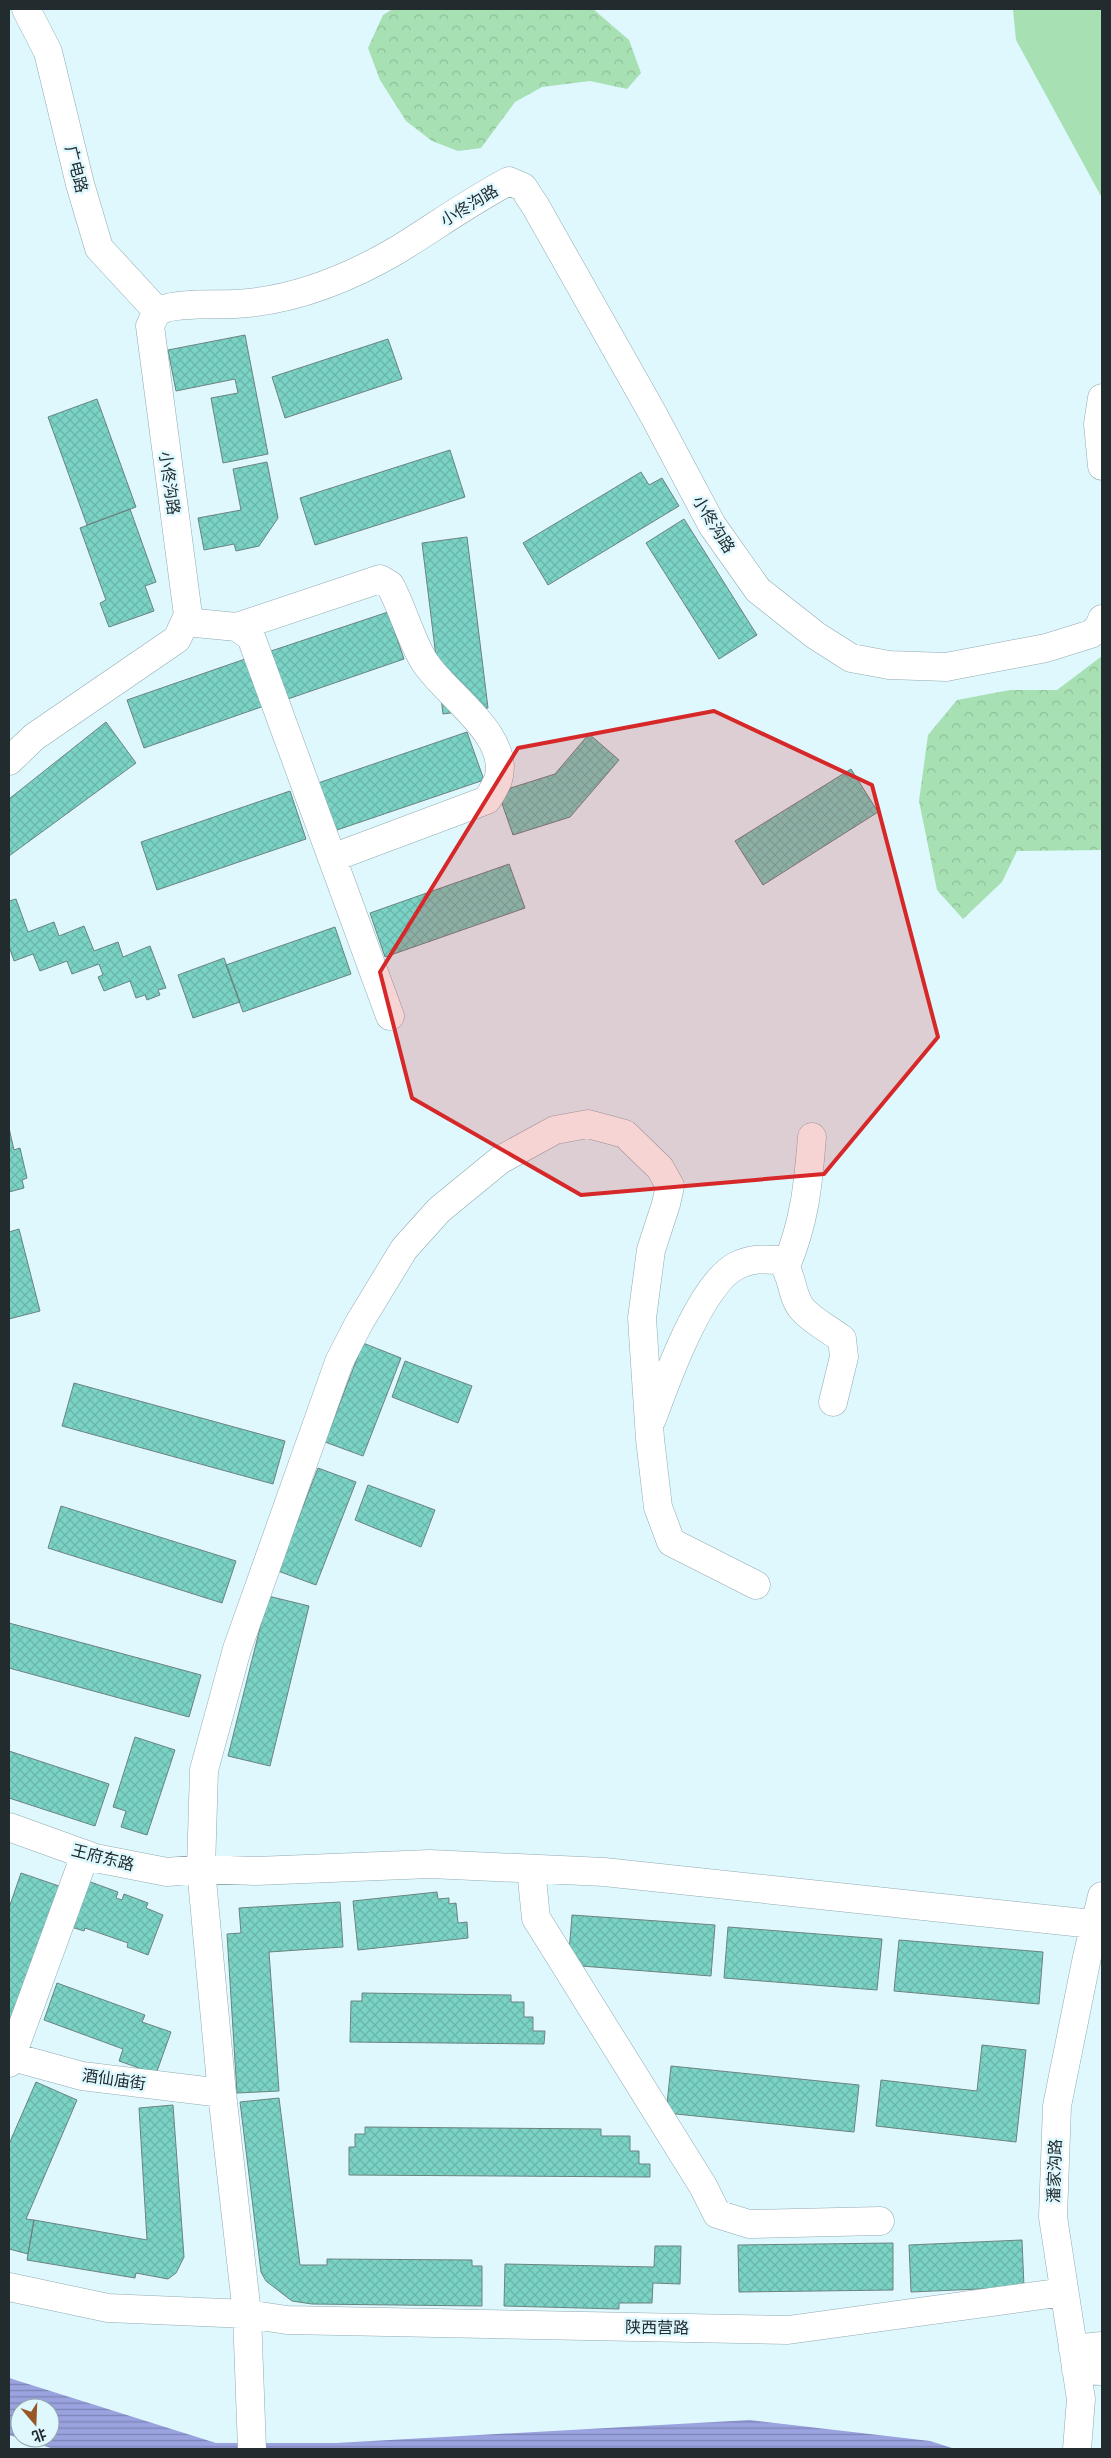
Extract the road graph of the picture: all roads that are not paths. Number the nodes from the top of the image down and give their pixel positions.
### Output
1 (26, 9) edge
2 (158, 312) junction
3 (1102, 398) edge
4 (1102, 466) edge
5 (1102, 619) edge
6 (185, 622) junction
7 (237, 627) junction
8 (9, 761) edge
9 (332, 858) junction
10 (390, 1016) dead end
11 (812, 1137) dead end
12 (786, 1266) junction
13 (833, 1402) dead end
14 (649, 1426) junction
15 (756, 1585) dead end
16 (9, 1828) edge
17 (85, 1855) junction
18 (201, 1869) junction
19 (531, 1869) junction
20 (1102, 1896) edge
21 (1099, 1924) edge
22 (9, 2059) edge
23 (222, 2093) junction
24 (880, 2221) dead end
25 (9, 2287) edge
26 (1064, 2292) junction
27 (247, 2314) junction
28 (1102, 2346) edge
29 (1084, 2363) edge
30 (252, 2442) edge
31 (1077, 2449) edge

1 - 2 street, 广电路
2 - 5 street, 小佟沟路
2 - 6 street, 小佟沟路
3 - 4 street
6 - 7 street
6 - 8 street, 小佟沟路
7 - 9 street
7 - 9 street
9 - 10 street
11 - 12 street
12 - 13 street
12 - 14 street
14 - 15 street
14 - 18 street
16 - 17 street, 王府东路
17 - 18 street, 王府东路
17 - 22 street
18 - 19 street, 王府东路
18 - 23 street
19 - 21 street, 王府东路
19 - 24 street
20 - 21 street, 潘家沟路
21 - 26 street, 潘家沟路
22 - 23 street, 酒仙庙街
23 - 27 street
25 - 27 street, 陕西营路
26 - 27 street, 陕西营路
26 - 29 street, 潘家沟路
27 - 30 street
28 - 29 street
29 - 31 street, 潘家沟路

